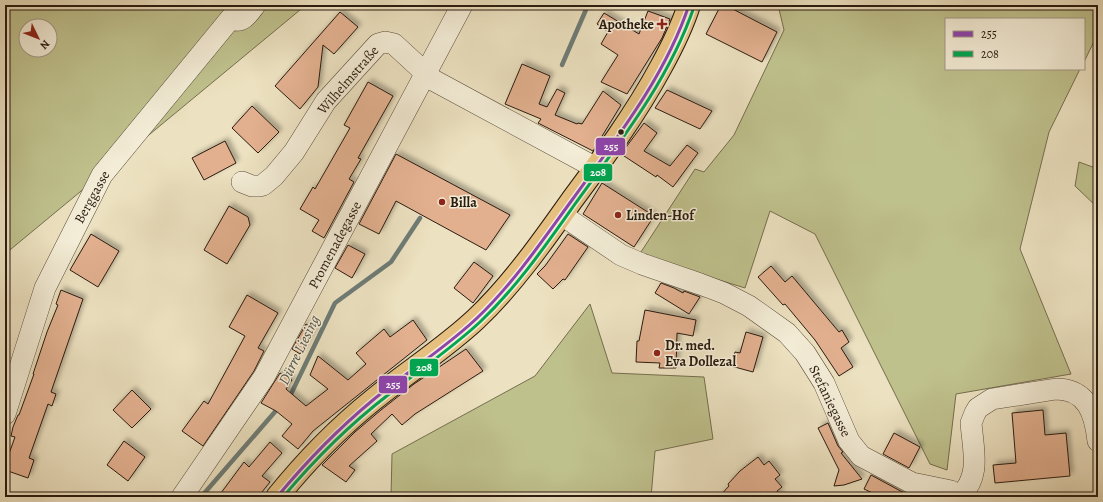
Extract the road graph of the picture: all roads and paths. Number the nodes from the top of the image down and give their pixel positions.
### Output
1 (255, 5) edge
2 (462, 5) edge
3 (688, 5) edge
4 (231, 12) edge
5 (426, 74) junction
6 (596, 168) junction
7 (242, 182) dead end
8 (562, 215) junction
9 (5, 414) edge
10 (1098, 441) edge
11 (182, 497) edge
12 (277, 497) edge
13 (958, 497) edge

1 - 4 street, Berggasse
2 - 5 street, Promenadegasse
3 - 6 main road
4 - 9 street, Berggasse
5 - 6 street, Wilhelmstraße
5 - 7 street, Wilhelmstraße
5 - 11 street, Promenadegasse
6 - 8 main road
8 - 12 main road
8 - 13 street, Stefaniegasse
10 - 13 street

